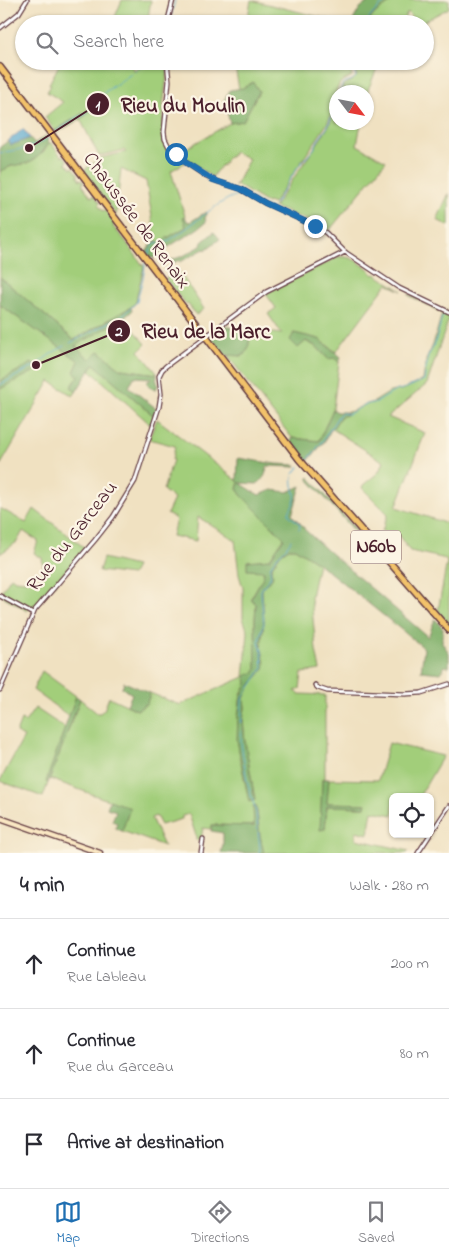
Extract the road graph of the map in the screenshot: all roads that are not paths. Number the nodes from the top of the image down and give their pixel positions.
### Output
1 (27, 0) edge
2 (174, 0) edge
3 (16, 15) edge
4 (170, 15) edge
5 (15, 16) edge
6 (0, 28) edge
7 (0, 67) edge
8 (167, 70) edge
9 (345, 252) junction
10 (448, 312) edge
11 (205, 336) junction
12 (0, 596) edge
13 (33, 614) junction
14 (449, 630) edge
15 (449, 684) edge
16 (315, 685) dead end
17 (0, 690) edge
18 (449, 806) edge
19 (0, 818) edge
20 (204, 839) dead end
21 (100, 853) edge
22 (201, 853) edge
23 (418, 853) edge

1 - 3 street
2 - 4 street
5 - 6 street
7 - 11 main road, Chaussée de Renaix
8 - 9 street
9 - 10 street
9 - 11 street, Rue du Garceau
11 - 13 street, Rue du Garceau
11 - 14 main road, Chaussée de Renaix / N60b
12 - 13 street
13 - 17 street, Rue du Garceau
15 - 16 street
18 - 23 street
19 - 21 street
20 - 22 street

